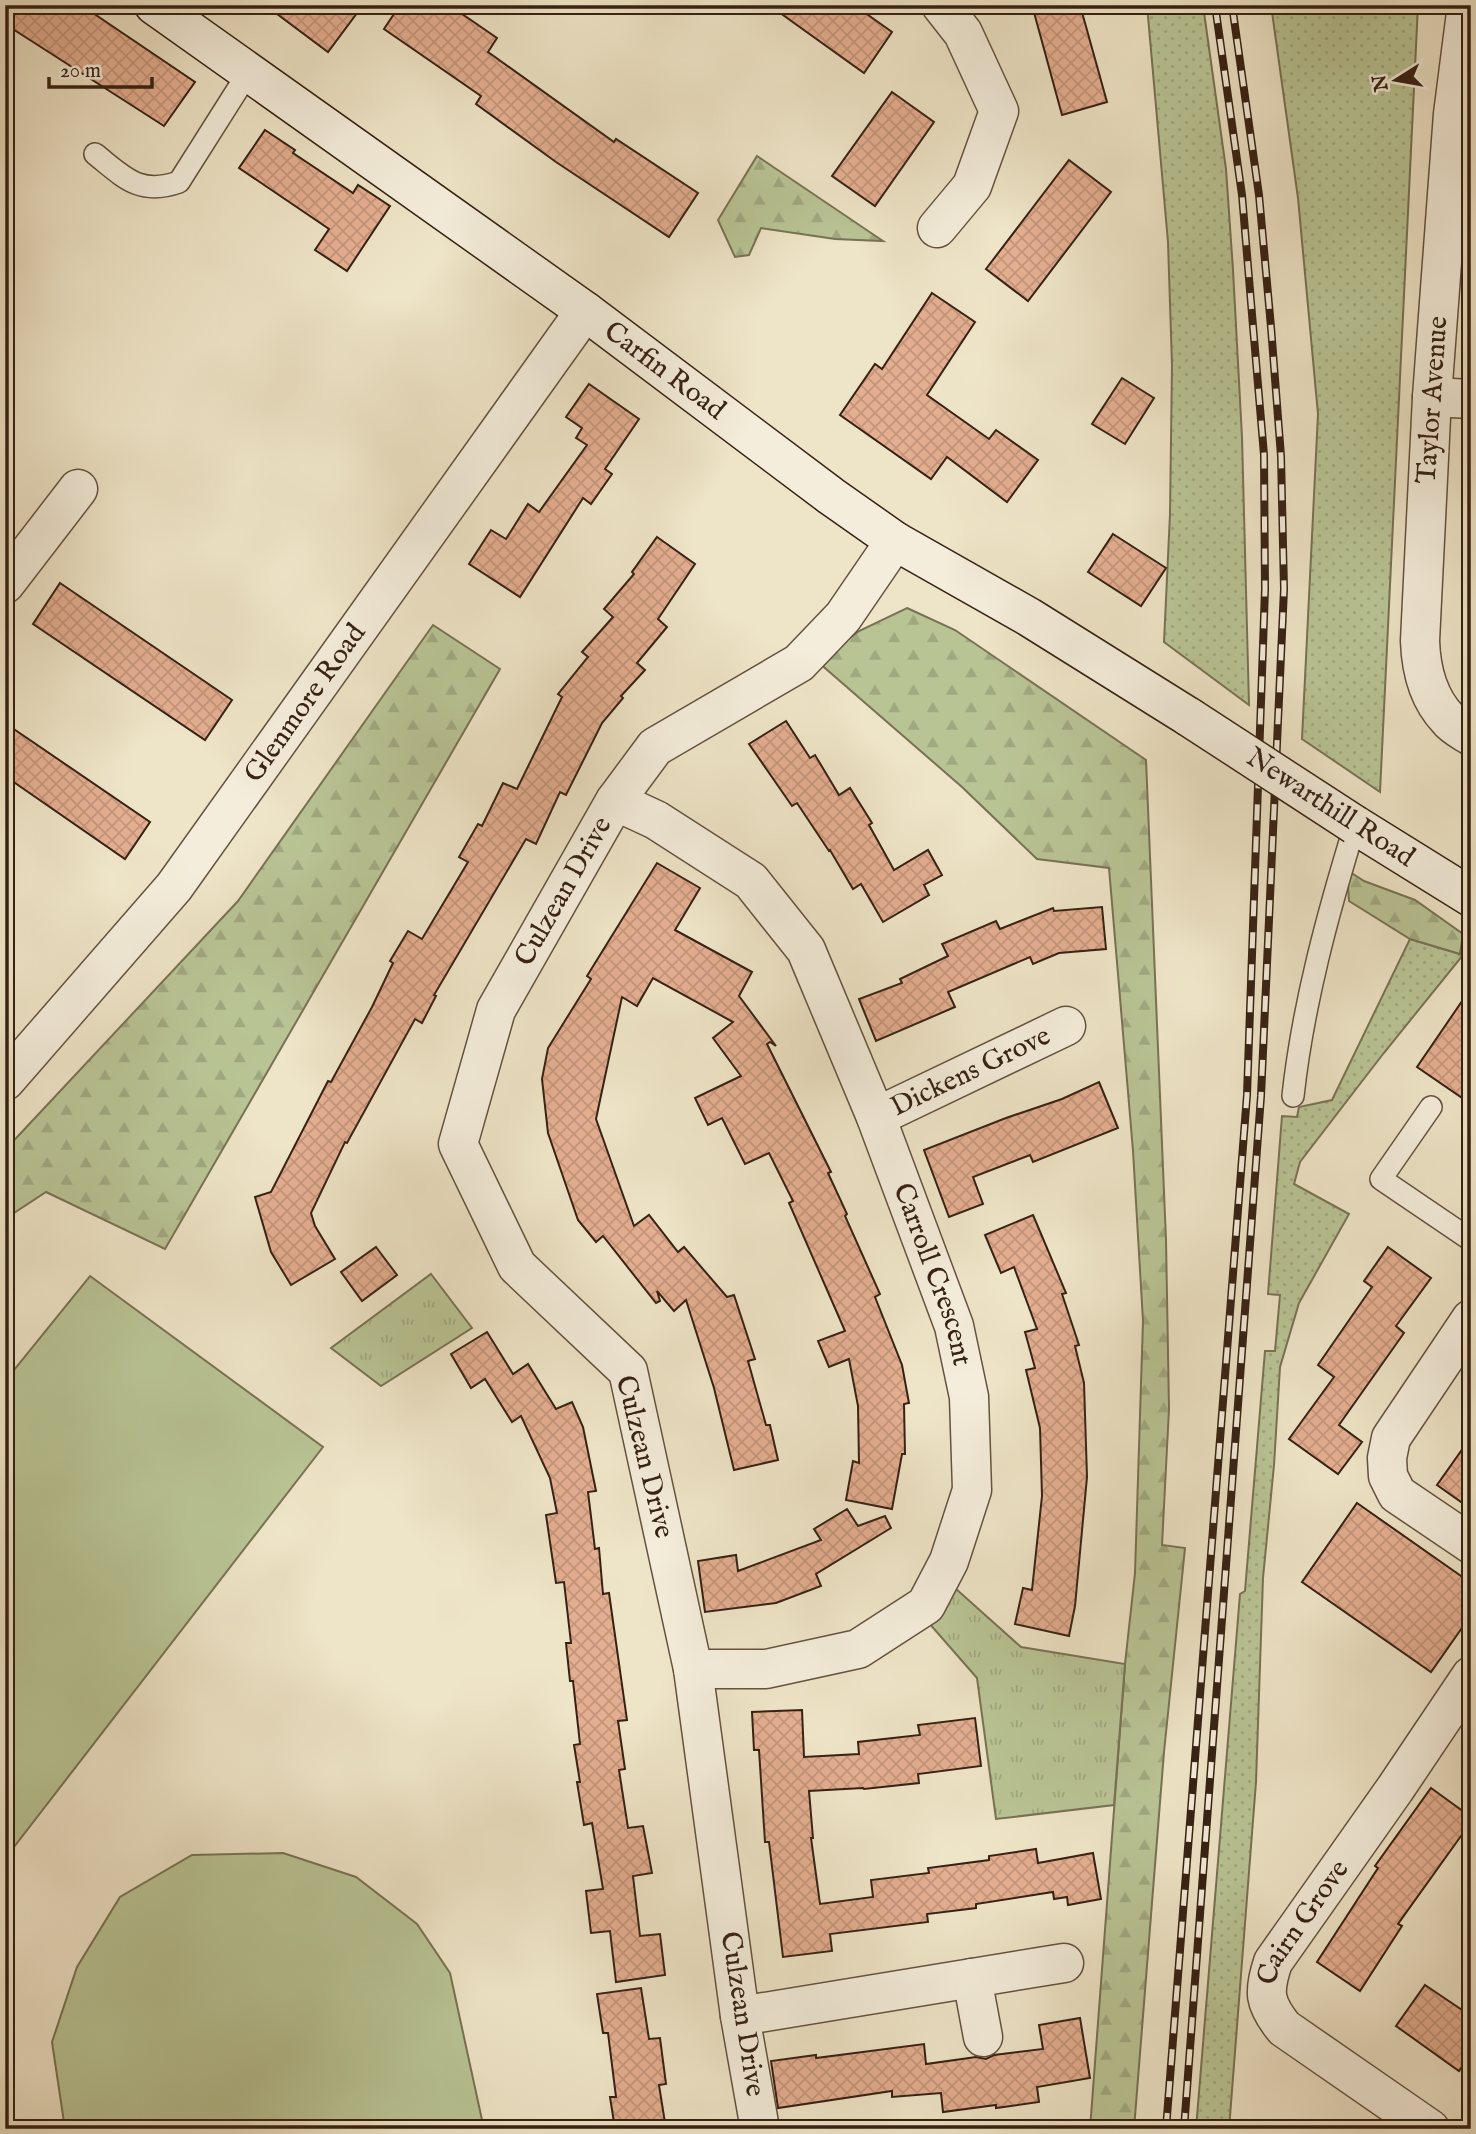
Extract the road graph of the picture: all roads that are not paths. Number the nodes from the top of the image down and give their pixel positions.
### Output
1 (154, 5) edge
2 (941, 5) edge
3 (1467, 5) edge
4 (248, 73) junction
5 (1462, 114) edge
6 (95, 154) dead end
7 (937, 228) dead end
8 (585, 311) junction
9 (1432, 397) junction
10 (1471, 399) edge
11 (78, 489) dead end
12 (895, 541) junction
13 (5, 584) edge
14 (1189, 717) joint
15 (1471, 736) edge
16 (615, 801) junction
17 (1355, 825) junction
18 (1471, 897) edge
19 (1066, 1026) dead end
20 (5, 1081) edge
21 (1293, 1096) dead end
22 (1431, 1107) dead end
23 (876, 1117) junction
24 (1471, 1240) edge
25 (1471, 1319) edge
26 (1471, 1544) edge
27 (693, 1670) junction
28 (1471, 1676) edge
29 (1064, 1963) dead end
30 (972, 1978) junction
31 (740, 2017) junction
32 (983, 2037) dead end
33 (760, 2129) edge
34 (1430, 2129) edge

1 - 4 street, Carfin Road
2 - 7 street
3 - 5 street, Taylor Avenue
4 - 6 lane
4 - 8 street, Carfin Road
5 - 9 street, Taylor Avenue
8 - 12 street, Carfin Road
8 - 20 street, Glenmore Road
9 - 10 street
9 - 15 street, Taylor Avenue
11 - 13 street
12 - 14 street, Carfin Road
12 - 16 street, Culzean Drive
14 - 17 street, Newarthill Road, bridge
16 - 23 street, Carroll Crescent
16 - 27 street, Culzean Drive
17 - 18 street, Newarthill Road
17 - 21 lane
19 - 23 street, Dickens Grove
22 - 24 lane
23 - 27 street, Carroll Crescent
25 - 26 street
27 - 31 street, Culzean Drive
28 - 34 street, Cairn Grove
29 - 30 street
30 - 31 street
30 - 32 street
31 - 33 street, Culzean Drive

